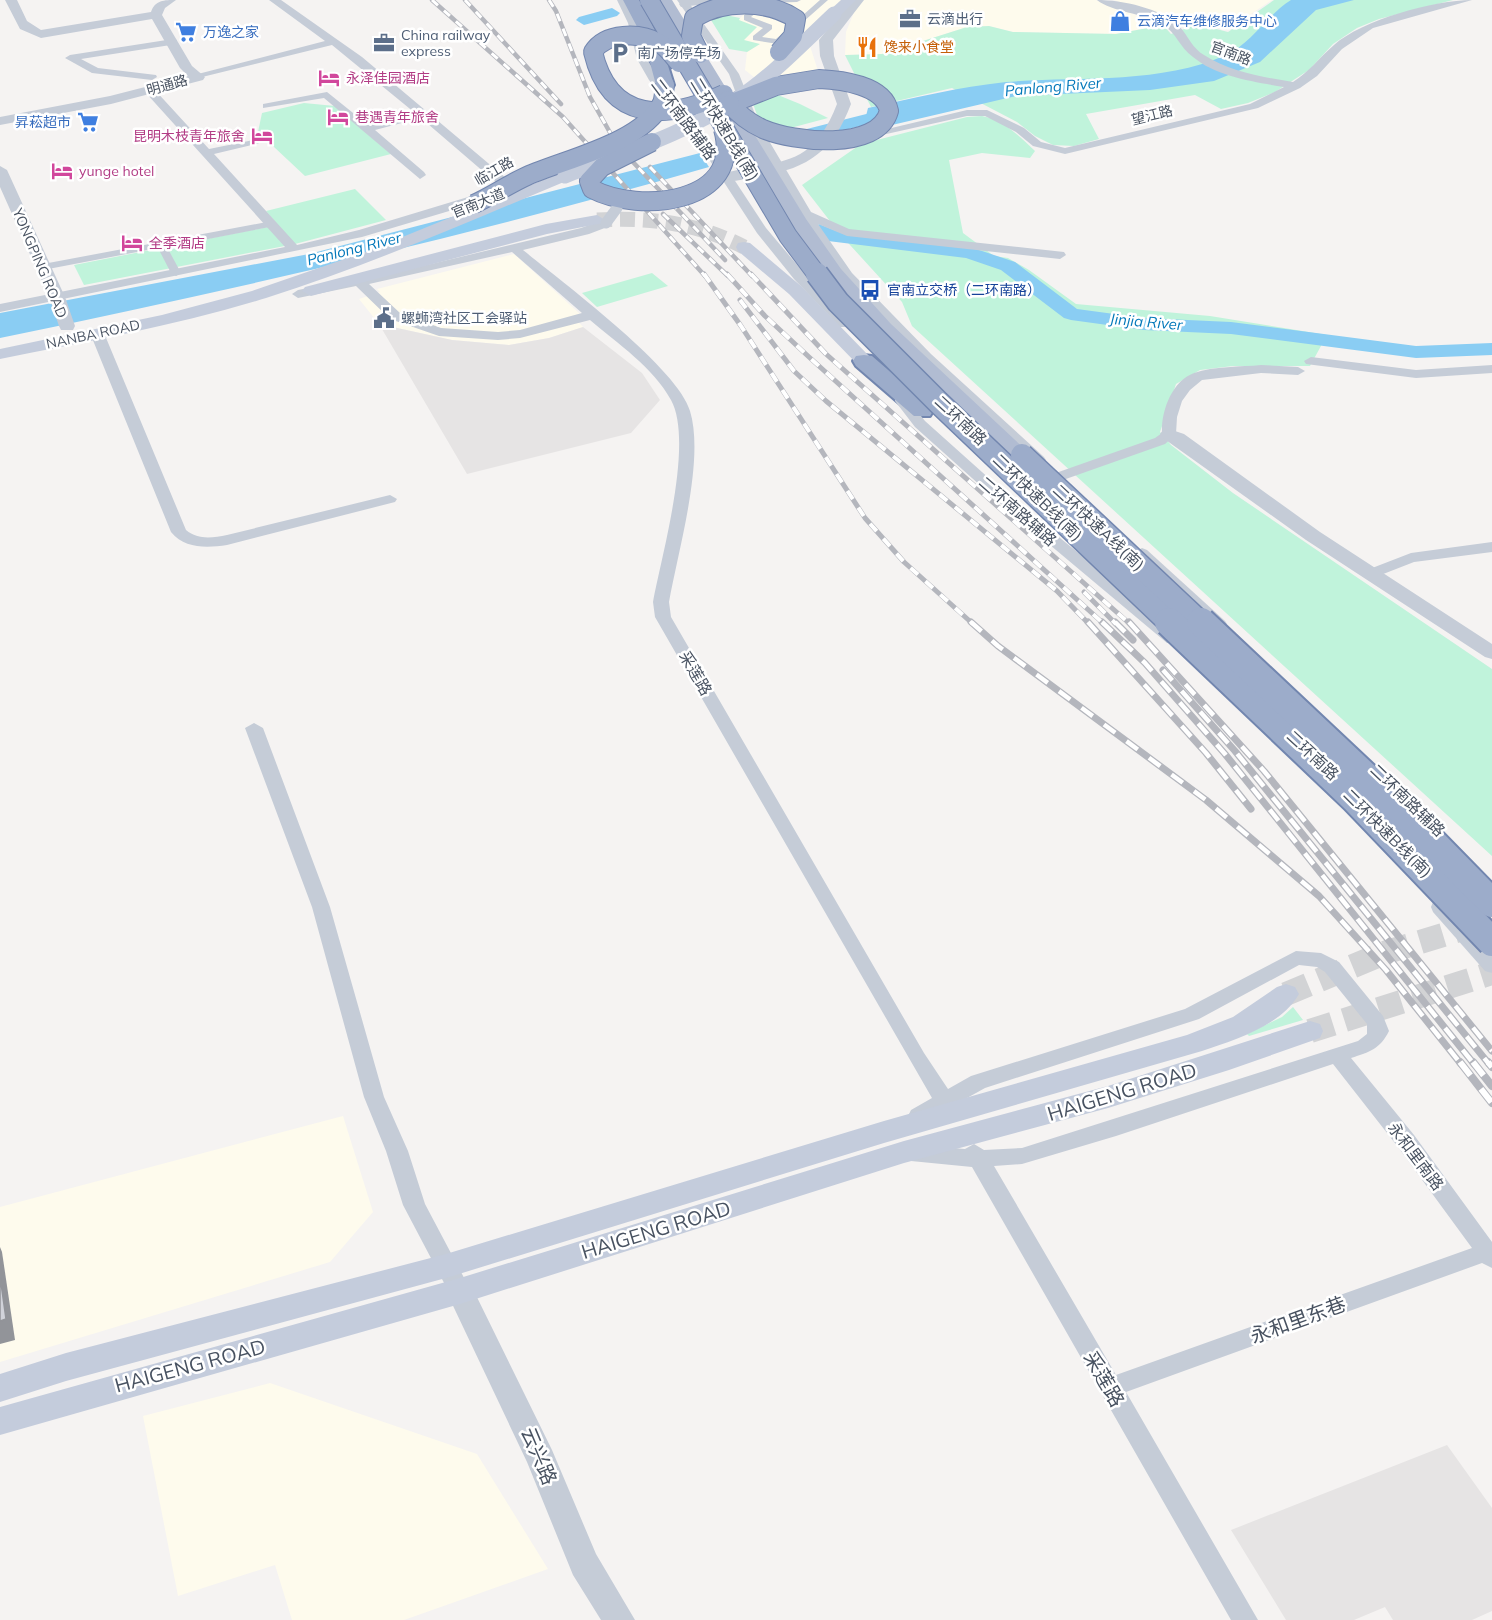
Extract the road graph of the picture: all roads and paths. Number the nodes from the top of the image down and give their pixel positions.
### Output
1 (11, 0) edge
2 (170, 0) edge
3 (274, 0) edge
4 (650, 0) edge
5 (706, 0) edge
6 (753, 0) edge
7 (797, 0) edge
8 (824, 0) edge
9 (835, 0) edge
10 (849, 0) edge
11 (858, 0) edge
12 (1102, 0) edge
13 (1467, 0) edge
14 (764, 1) edge
15 (628, 2) edge
16 (674, 4) edge
17 (156, 15) junction
18 (173, 42) junction
19 (333, 42) junction
20 (779, 52) junction
21 (700, 54) junction
22 (198, 77) junction
23 (749, 78) junction
24 (151, 84) junction
25 (1296, 86) junction
26 (702, 91) junction
27 (267, 106) dead end
28 (720, 108) junction
29 (423, 114) junction
30 (0, 121) edge
31 (369, 128) junction
32 (264, 139) dead end
33 (827, 140) junction
34 (652, 142) junction
35 (205, 153) junction
36 (0, 170) edge
37 (767, 171) junction
38 (420, 175) dead end
39 (725, 177) junction
40 (503, 182) junction
41 (474, 204) junction
42 (805, 214) junction
43 (602, 221) junction
44 (272, 224) junction
45 (161, 245) junction
46 (744, 247) tunnel mouth
47 (514, 248) junction
48 (294, 249) junction
49 (1060, 255) dead end
50 (44, 267) junction
51 (176, 273) junction
52 (361, 284) junction
53 (298, 294) junction
54 (236, 297) junction
55 (57, 298) junction
56 (0, 308) edge
57 (186, 314) joint
58 (592, 315) junction
59 (78, 328) junction
60 (0, 346) edge
61 (0, 354) edge
62 (864, 361) joint
63 (1311, 361) dead end
64 (1492, 369) edge
65 (1298, 371) dead end
66 (902, 394) junction
67 (1169, 434) junction
68 (1058, 477) junction
69 (390, 500) dead end
70 (1492, 547) edge
71 (1373, 573) junction
72 (1492, 653) edge
73 (1223, 673) junction
74 (254, 728) dead end
75 (1482, 904) edge
76 (1492, 937) edge
77 (1492, 942) edge
78 (1492, 966) edge
79 (1286, 994) tunnel mouth
80 (1310, 1030) tunnel mouth
81 (1337, 1055) junction
82 (961, 1128) junction
83 (898, 1141) junction
84 (1489, 1256) edge
85 (453, 1279) junction
86 (0, 1388) edge
87 (1109, 1388) junction
88 (0, 1421) edge
89 (619, 1620) edge
90 (1245, 1620) edge

1 - 17 street
2 - 17 street
3 - 19 street
4 - 26 highway, 二环快速B线(南), bridge
4 - 37 main road, 二环南路
5 - 16 street
6 - 14 street
7 - 14 street
8 - 14 street
9 - 20 main road, 官南大道, bridge
10 - 28 main road, 官南大道, bridge
11 - 33 street
12 - 25 street, 官南路
13 - 25 street, 望江路
15 - 39 street, 二环南路辅路
15 - 41 highway, bridge
16 - 21 highway, 二环快速A线(南), bridge
16 - 37 main road, 二环南路
17 - 18 street
18 - 22 street
18 - 24 street
19 - 22 street, 明通路
19 - 29 street
20 - 21 highway, bridge
20 - 23 main road, 官南大道
21 - 28 highway, 二环快速A线(南), bridge
22 - 24 street, 明通路
23 - 26 highway, bridge
23 - 41 main road, 官南大道, bridge
24 - 30 street, 明通路
24 - 35 street
25 - 33 street, 望江路
26 - 28 highway, 二环快速B线(南), bridge
27 - 31 street
28 - 28 highway, bridge
28 - 34 main road, 官南大道, bridge
28 - 34 highway, bridge
28 - 73 highway, 二环快速B线(南), bridge
28 - 75 highway, 二环快速A线(南), bridge
29 - 31 street
29 - 40 street
31 - 38 street
32 - 35 street
33 - 37 street
34 - 54 main road, 官南大道, bridge
35 - 44 street
36 - 50 street, YONGPING ROAD
37 - 39 street
37 - 42 street, 二环南路辅路
37 - 75 main road, 二环南路
39 - 66 street, 二环南路辅路
40 - 43 street, 临江路, bridge
40 - 48 street, 临江路
41 - 54 main road, 官南大道
42 - 49 street
42 - 68 street, 二环南路辅路
43 - 47 street
43 - 53 main road
44 - 45 street
44 - 48 street
45 - 50 street
45 - 51 street
46 - 62 main road
47 - 52 street
47 - 58 street, 采莲路
48 - 51 street, 临江路
50 - 55 street, YONGPING ROAD
51 - 55 street, 临江路
52 - 53 street
52 - 58 street
53 - 59 main road
54 - 57 main road, 官南大道
54 - 59 main road, 官南大道
55 - 56 street, 临江路
55 - 59 street, YONGPING ROAD
57 - 59 main road, NANBA ROAD
58 - 82 street, 采莲路
59 - 60 main road, NANBA ROAD
59 - 61 main road, NANBA ROAD
59 - 69 street
62 - 66 highway
63 - 64 street
65 - 67 street
66 - 73 highway, bridge
66 - 75 street, 二环南路辅路
67 - 68 street
67 - 71 street
68 - 75 street, 二环南路辅路
70 - 71 street
71 - 72 street
73 - 77 highway, 二环快速B线(南), bridge
74 - 85 street
75 - 76 main road, 二环南路
75 - 78 street, 二环南路辅路
79 - 82 main road, HAIGENG ROAD
80 - 82 main road, HAIGENG ROAD
81 - 82 street
81 - 82 street
81 - 84 street, 永和里南路
82 - 83 main road, HAIGENG ROAD
82 - 83 street
82 - 87 street, 采莲路
83 - 85 main road, HAIGENG ROAD
84 - 87 street, 永和里东巷
85 - 86 main road, HAIGENG ROAD
85 - 88 main road, HAIGENG ROAD
85 - 89 street, 云兴路
87 - 90 street, 采莲路

